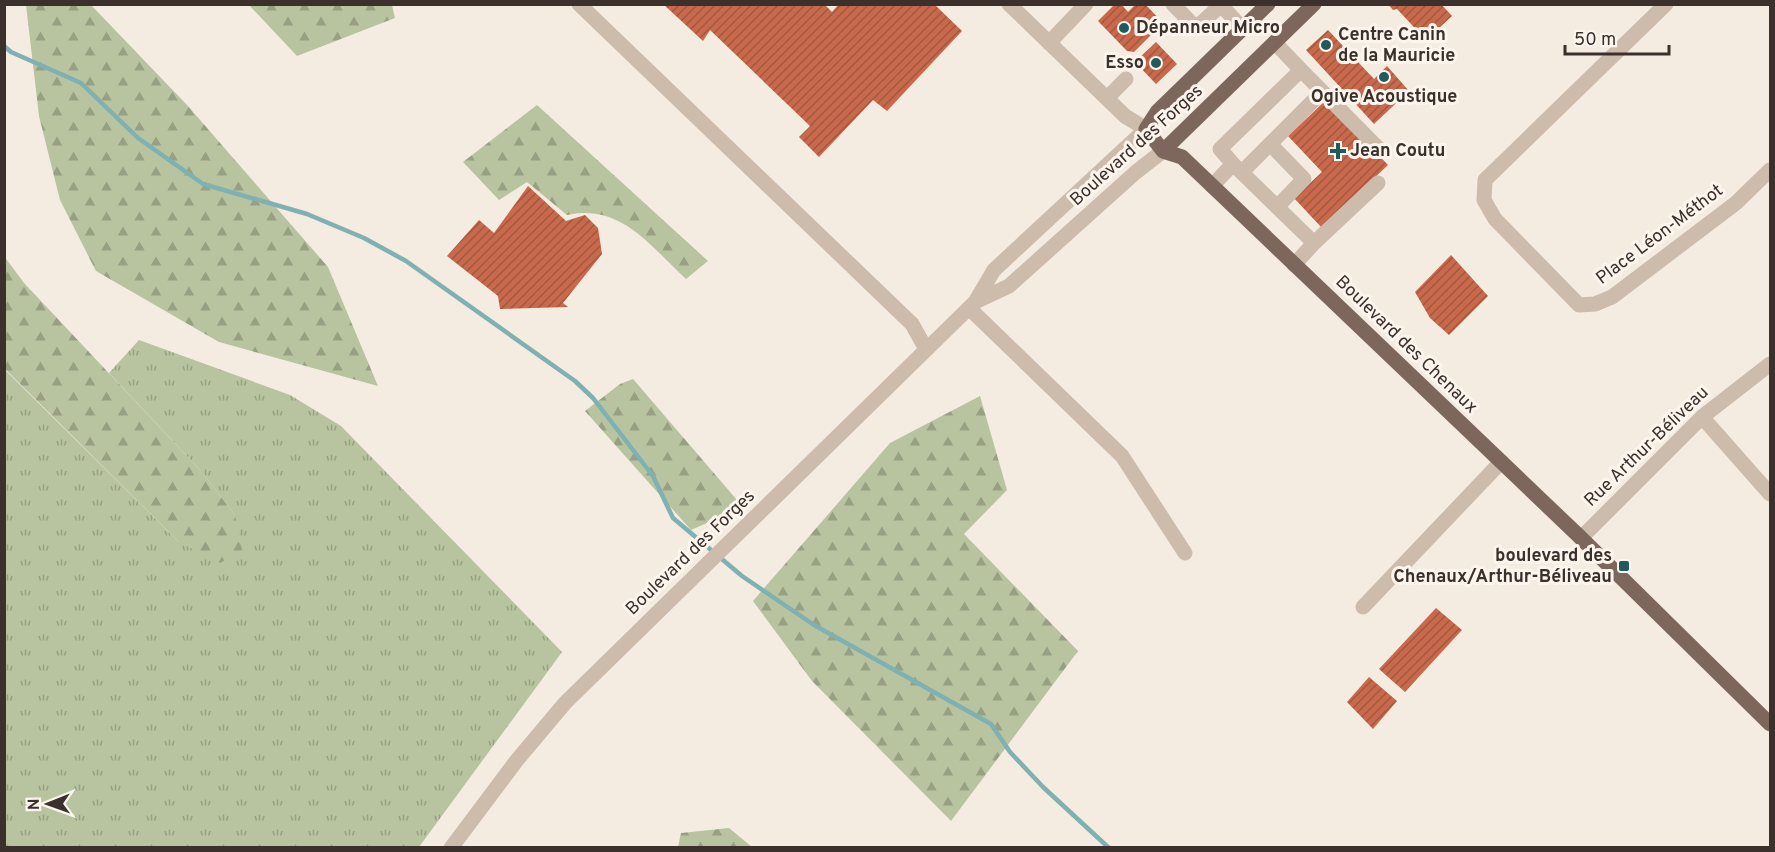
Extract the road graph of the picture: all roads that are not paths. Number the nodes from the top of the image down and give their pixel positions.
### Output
1 (579, 4) edge
2 (1009, 4) edge
3 (1086, 4) edge
4 (1173, 4) edge
5 (1268, 4) edge
6 (1314, 4) edge
7 (1666, 4) edge
8 (1243, 29) junction
9 (1049, 43) junction
10 (1275, 43) junction
11 (1301, 70) junction
12 (1126, 79) dead end
13 (1322, 92) junction
14 (1107, 98) junction
15 (1146, 129) junction
16 (1270, 144) junction
17 (1378, 149) dead end
18 (1163, 151) junction
19 (1238, 168) junction
20 (1770, 170) edge
21 (1378, 183) dead end
22 (1212, 186) junction
23 (1277, 207) junction
24 (1314, 243) junction
25 (1294, 265) junction
26 (972, 305) junction
27 (926, 349) junction
28 (1770, 364) edge
29 (1702, 417) junction
30 (1501, 462) junction
31 (1770, 494) edge
32 (1581, 538) junction
33 (1185, 553) dead end
34 (1363, 607) dead end
35 (1770, 724) edge
36 (451, 848) edge

1 - 27 street
2 - 9 street, Boulevard des Chenaux
3 - 9 street
4 - 8 street
5 - 8 main road, Boulevard des Forges
6 - 10 main road, Boulevard des Forges
7 - 20 street, Place Léon-Méthot
8 - 15 main road, Boulevard des Forges
9 - 14 street, Boulevard des Chenaux
10 - 11 street
10 - 18 main road, Boulevard des Forges
11 - 13 street
11 - 19 street
12 - 14 street
13 - 16 street
13 - 17 street
14 - 15 street, Boulevard des Chenaux
15 - 18 main road, Boulevard des Chenaux
15 - 26 street, Boulevard des Forges
16 - 19 street
16 - 23 street
18 - 22 main road, Boulevard des Chenaux
18 - 26 street, Boulevard des Forges
19 - 22 street
19 - 23 street
21 - 24 street
22 - 25 main road, Boulevard des Chenaux
23 - 24 street
24 - 25 street
25 - 30 main road, Boulevard des Chenaux
26 - 27 street, Boulevard des Forges
26 - 33 street
27 - 36 street, Boulevard des Forges
28 - 29 street, Rue Arthur-Béliveau
29 - 31 street
29 - 32 street, Rue Arthur-Béliveau
30 - 32 main road, Boulevard des Chenaux
30 - 34 street
32 - 35 main road, Boulevard des Chenaux

